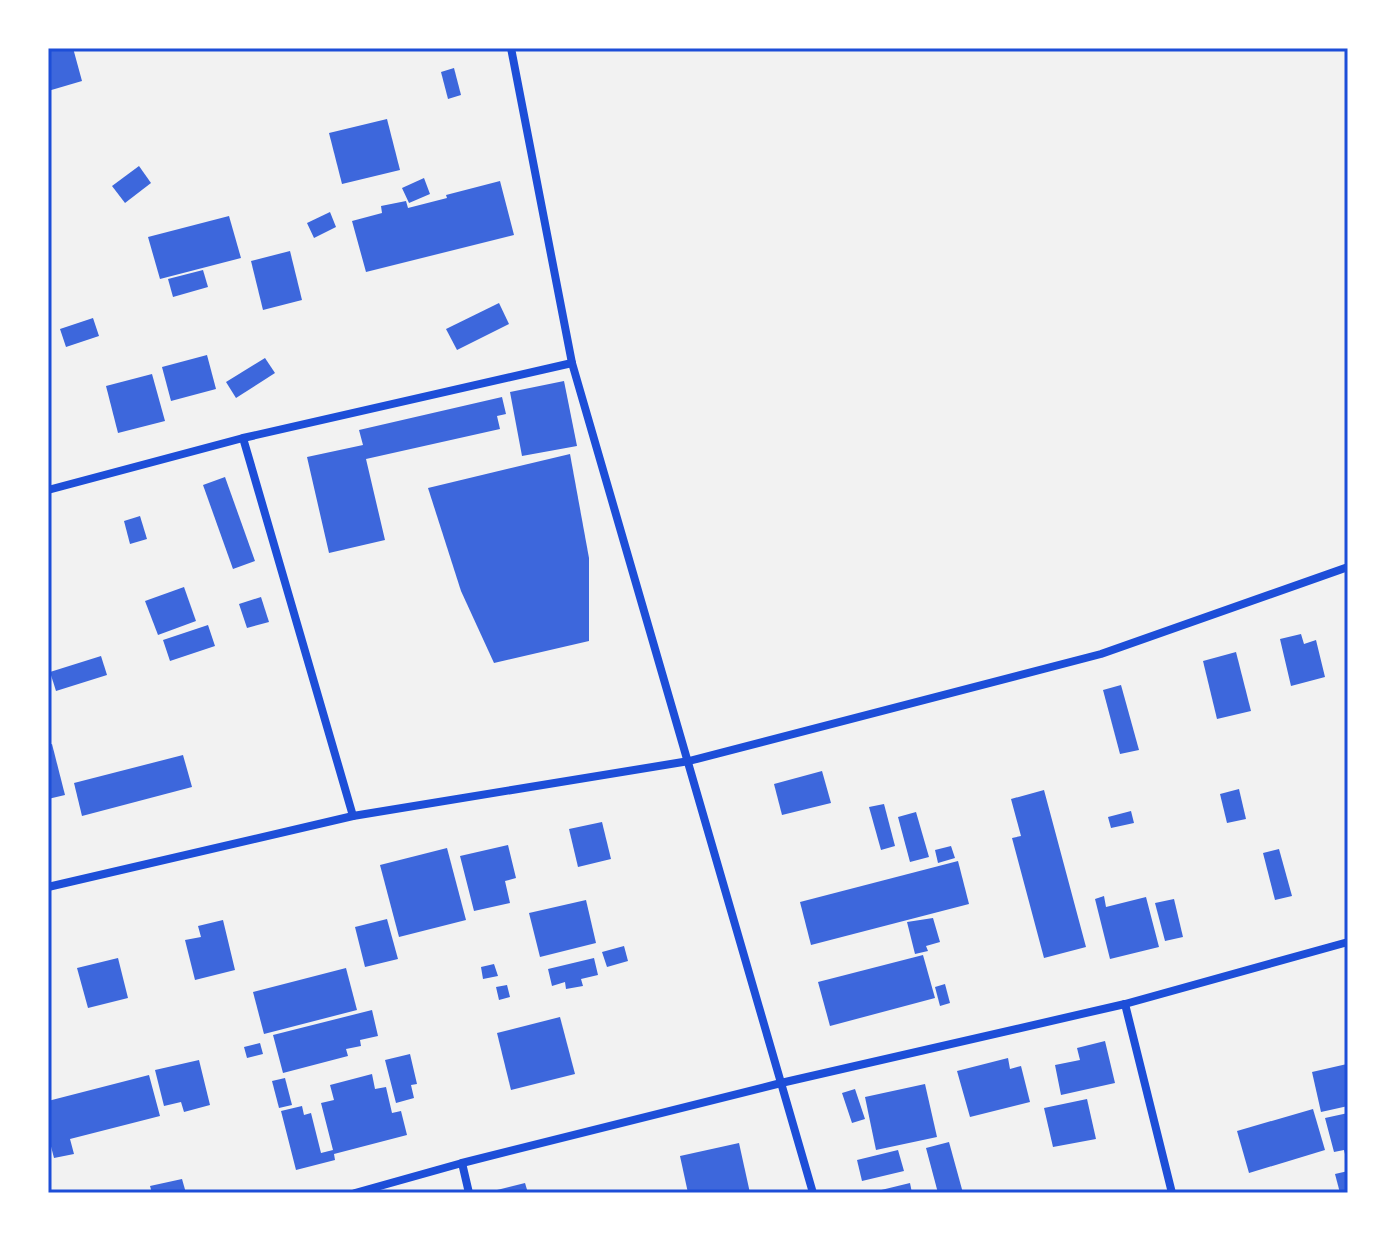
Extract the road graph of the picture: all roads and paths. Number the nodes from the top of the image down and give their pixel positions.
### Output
1 (511, 48) edge
2 (572, 363) junction
3 (243, 438) junction
4 (48, 490) edge
5 (1348, 567) edge
6 (689, 761) junction
7 (353, 816) junction
8 (48, 887) edge
9 (1348, 942) edge
10 (1125, 1004) junction
11 (781, 1083) junction
12 (462, 1163) junction
13 (355, 1193) edge
14 (469, 1193) edge
15 (813, 1193) edge
16 (1172, 1193) edge

1 - 2 street
2 - 3 street
2 - 6 street
3 - 4 street
3 - 7 street
5 - 6 street
6 - 7 street
6 - 11 street
7 - 8 street
9 - 10 street
10 - 11 street
10 - 16 street
11 - 12 street
11 - 15 street
12 - 13 street
12 - 14 street

